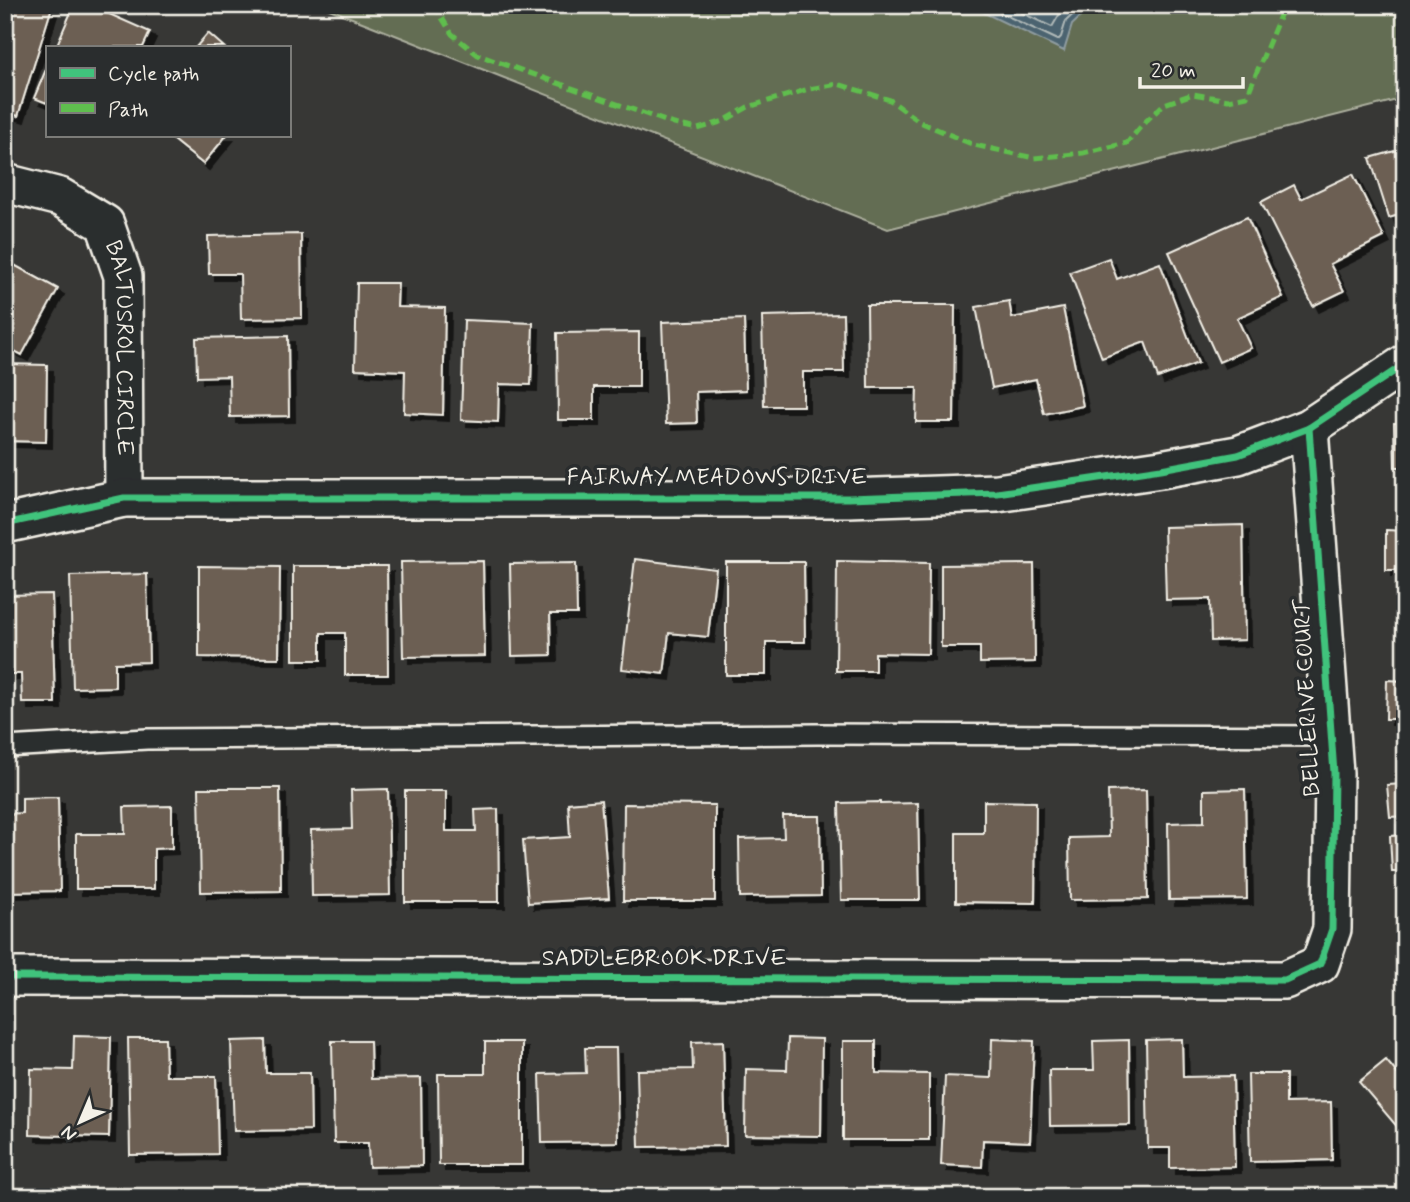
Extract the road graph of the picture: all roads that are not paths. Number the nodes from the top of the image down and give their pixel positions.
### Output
1 (5, 183) edge
2 (1405, 364) edge
3 (1309, 428) junction
4 (124, 498) junction
5 (5, 524) edge
6 (1331, 736) junction
7 (5, 747) edge
8 (1320, 964) joint
9 (5, 977) edge

1 - 4 street, BALTUSROL CIRCLE
2 - 3 street, FAIRWAY MEADOWS DRIVE
3 - 4 street, FAIRWAY MEADOWS DRIVE
3 - 6 street, BELLERIVE COURT
4 - 5 street, FAIRWAY MEADOWS DRIVE
6 - 7 lane
6 - 8 street, BELLERIVE COURT
8 - 9 street, SADDLEBROOK DRIVE

